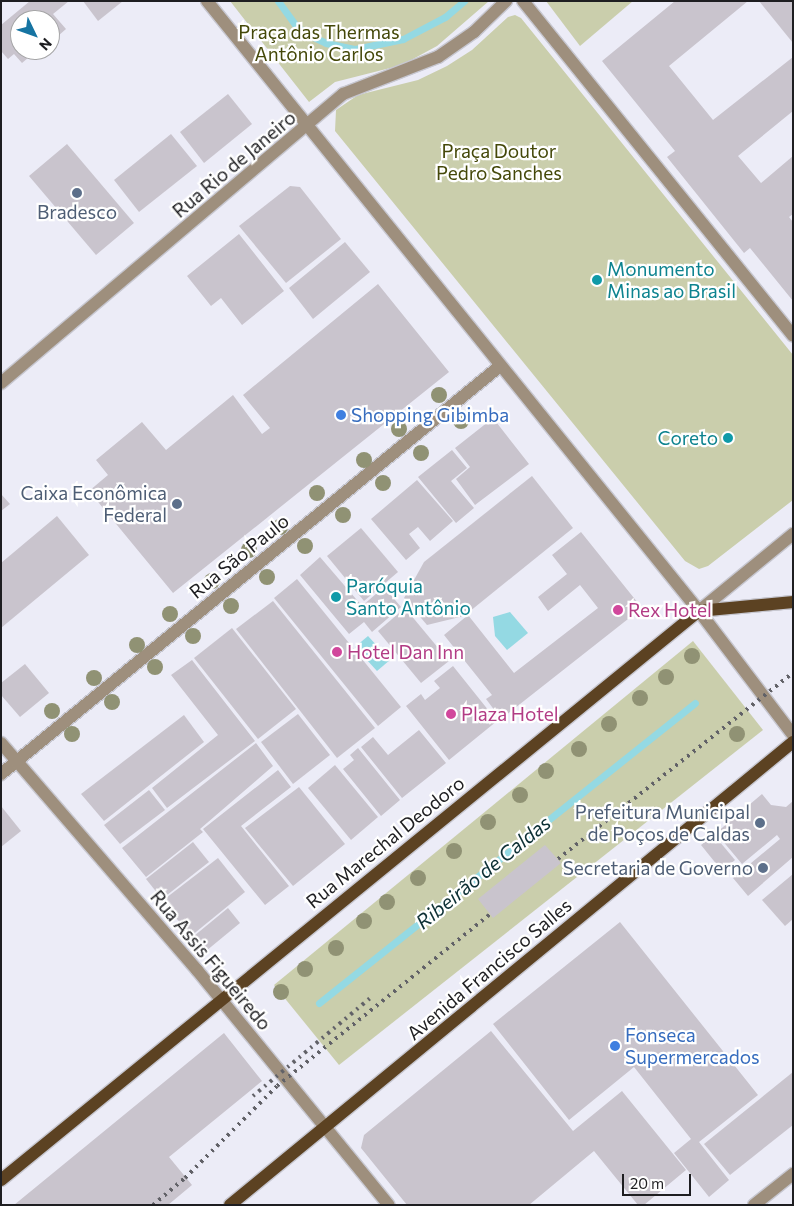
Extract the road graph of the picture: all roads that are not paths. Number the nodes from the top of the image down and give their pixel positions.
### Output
1 (207, 1) edge
2 (506, 1) edge
3 (523, 1) edge
4 (306, 127) junction
5 (793, 336) edge
6 (500, 366) junction
7 (1, 383) edge
8 (793, 534) edge
9 (793, 602) edge
10 (700, 611) junction
11 (793, 735) edge
12 (793, 742) edge
13 (1, 743) edge
14 (16, 762) junction
15 (1, 774) edge
16 (222, 999) junction
17 (326, 1127) junction
18 (793, 1174) edge
19 (1, 1180) edge
20 (230, 1205) edge
21 (389, 1205) edge
22 (754, 1205) edge

1 - 4 street
2 - 4 street, Rua Rio de Janeiro
3 - 5 street
4 - 6 street
4 - 7 street, Rua Rio de Janeiro
6 - 10 street
6 - 14 street, Rua São Paulo
8 - 10 street, Rua Marechal Deodoro
9 - 10 main road
10 - 11 street
10 - 16 main road, Rua Marechal Deodoro
12 - 17 main road, Avenida Francisco Salles
13 - 14 street, Rua Assis Figueiredo
14 - 15 street, Rua São Paulo
14 - 16 street, Rua Assis Figueiredo
16 - 17 street, Rua Assis Figueiredo
16 - 19 main road, Rua Marechal Deodoro
17 - 20 main road, Avenida Francisco Salles
17 - 21 street, Rua Assis Figueiredo
18 - 22 street

